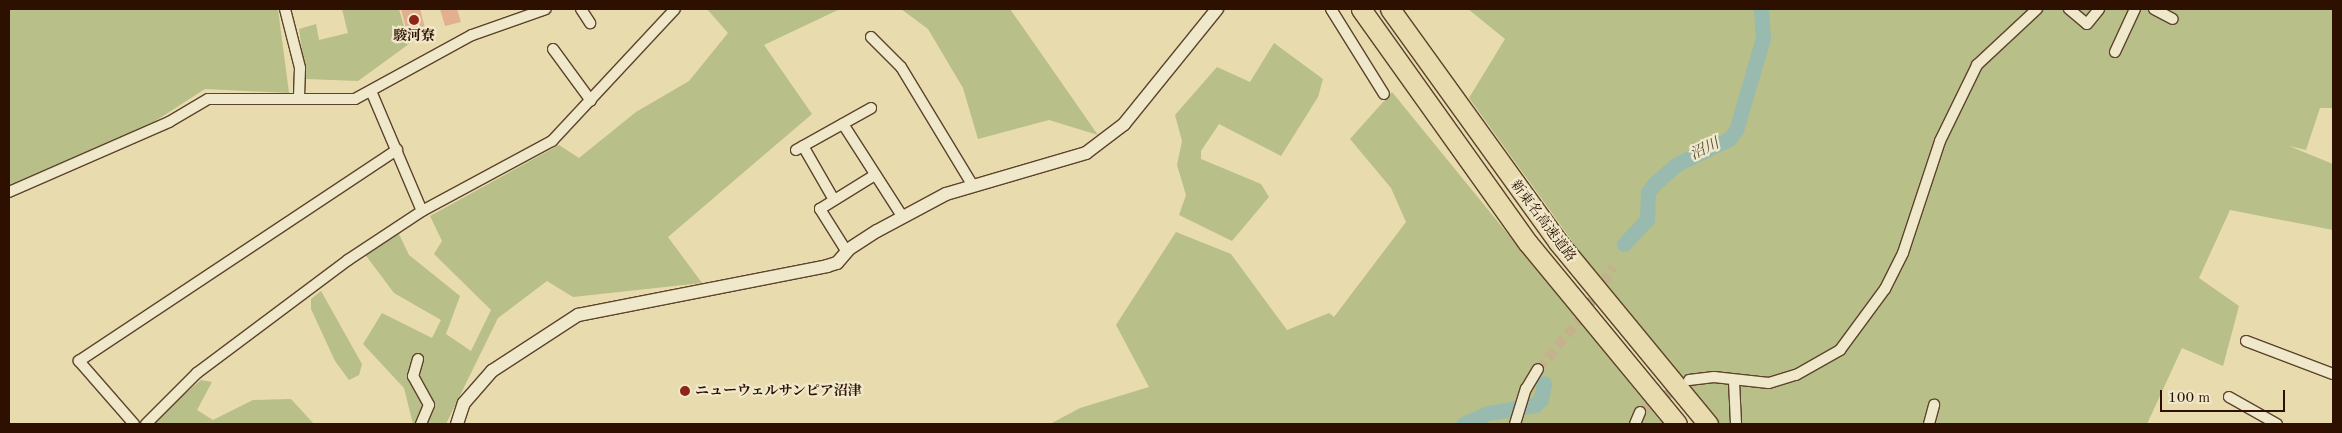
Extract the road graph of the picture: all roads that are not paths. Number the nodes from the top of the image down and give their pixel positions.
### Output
1 (285, 9) edge
2 (540, 9) edge
3 (581, 9) edge
4 (675, 9) edge
5 (1217, 9) edge
6 (1331, 9) edge
7 (1361, 9) edge
8 (1390, 9) edge
9 (2037, 9) edge
10 (2069, 9) edge
11 (2099, 9) edge
12 (2134, 9) edge
13 (2154, 9) edge
14 (2173, 19) dead end
15 (590, 23) dead end
16 (871, 37) dead end
17 (553, 49) dead end
18 (2115, 52) dead end
19 (371, 91) junction
20 (1384, 94) dead end
21 (299, 98) junction
22 (591, 101) junction
23 (871, 108) dead end
24 (843, 124) junction
25 (397, 150) junction
26 (875, 174) junction
27 (973, 186) junction
28 (9, 192) edge
29 (834, 200) junction
30 (422, 211) junction
31 (902, 216) junction
32 (847, 252) junction
33 (2246, 341) dead end
34 (418, 359) dead end
35 (1538, 369) tunnel mouth
36 (2333, 374) edge
37 (1689, 380) tunnel mouth
38 (1734, 381) junction
39 (2229, 397) dead end
40 (1934, 405) dead end
41 (1640, 412) tunnel mouth
42 (134, 424) edge
43 (146, 424) edge
44 (421, 424) edge
45 (457, 424) edge
46 (1515, 424) edge
47 (1636, 424) edge
48 (1677, 424) edge
49 (1708, 424) edge
50 (1736, 424) edge
51 (1929, 424) edge
52 (2277, 424) edge

1 - 21 street
2 - 19 street
3 - 15 street
4 - 22 street
5 - 27 street
6 - 20 street
7 - 48 highway, 新東名高速道路
8 - 49 highway, 新東名高速道路
9 - 38 street
10 - 11 street
12 - 18 street
13 - 14 street
16 - 27 street
17 - 22 street
19 - 21 street
19 - 25 street
21 - 28 street
22 - 30 street
23 - 24 street
24 - 26 street
24 - 29 street
25 - 30 street
25 - 42 street
26 - 29 street
26 - 31 street
27 - 31 street
29 - 32 street
30 - 43 street
31 - 32 street
32 - 45 street
33 - 36 street
34 - 44 street
35 - 46 street
37 - 38 street
38 - 50 street
39 - 52 street
40 - 51 street
41 - 47 street

